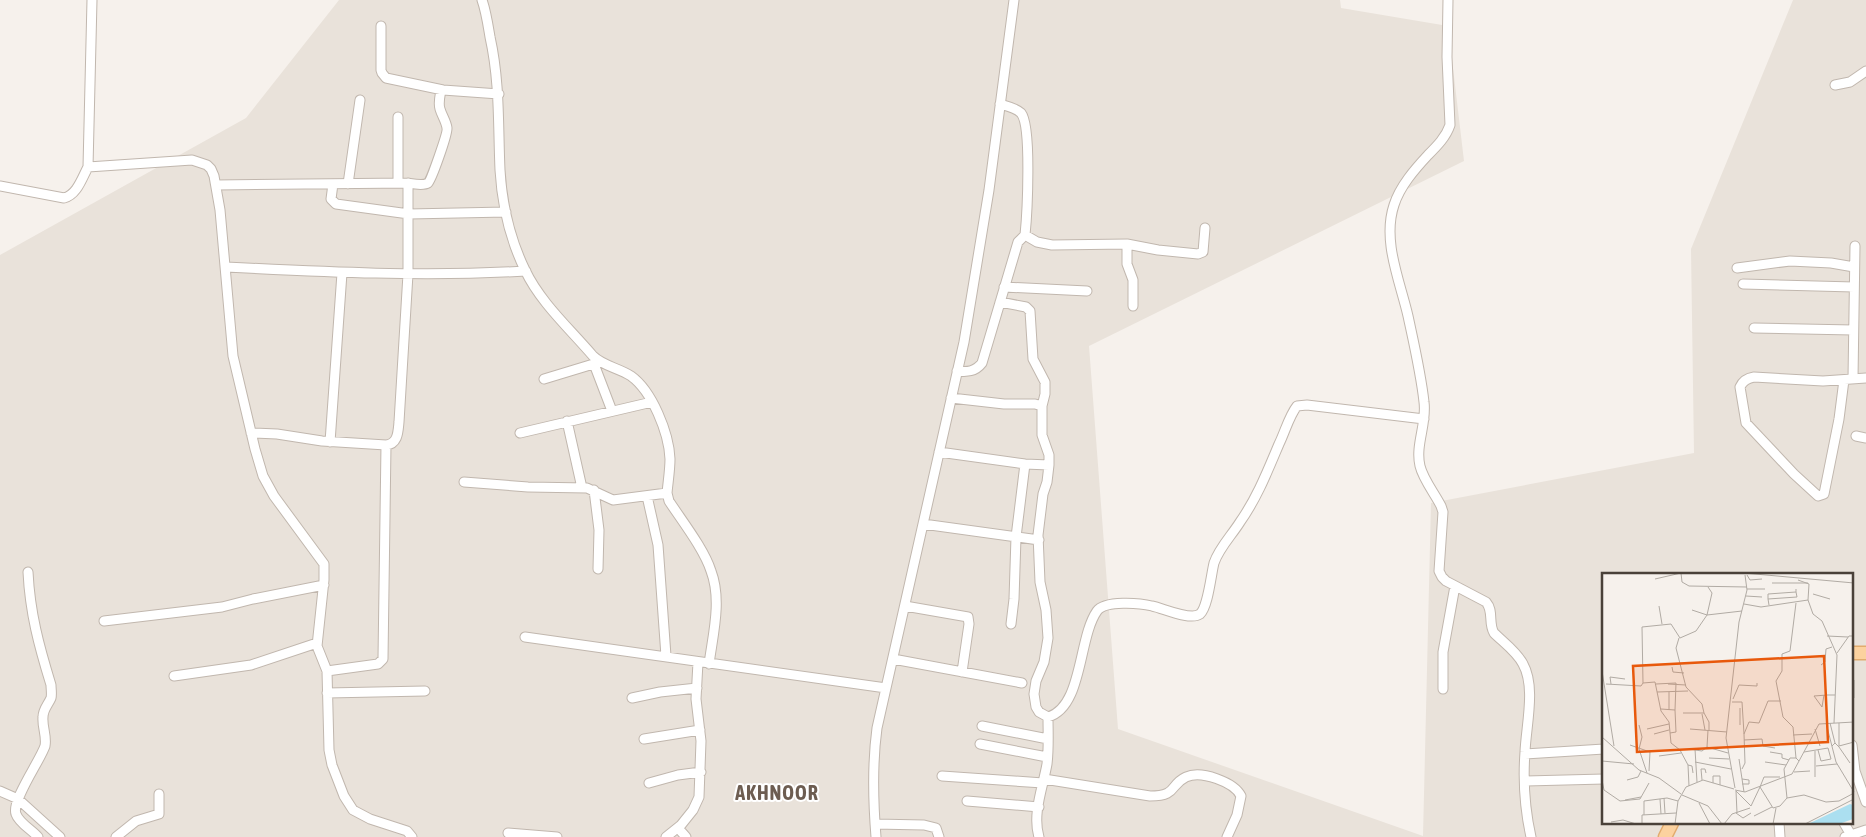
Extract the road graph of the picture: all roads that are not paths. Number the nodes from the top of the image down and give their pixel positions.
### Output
1 (92, 0) edge
2 (482, 0) edge
3 (1014, 0) edge
4 (1448, 0) edge
5 (381, 26) dead end
6 (1866, 72) edge
7 (1836, 85) dead end
8 (441, 90) junction
9 (499, 94) junction
10 (360, 100) dead end
11 (1000, 104) junction
12 (398, 117) dead end
13 (88, 167) junction
14 (398, 183) junction
15 (333, 184) junction
16 (348, 184) junction
17 (408, 184) junction
18 (216, 185) junction
19 (0, 186) edge
20 (506, 212) junction
21 (409, 214) junction
22 (1205, 228) dead end
23 (1025, 235) junction
24 (1127, 244) junction
25 (1855, 246) dead end
26 (226, 267) junction
27 (1854, 267) junction
28 (1738, 268) dead end
29 (526, 271) junction
30 (342, 273) junction
31 (408, 274) junction
32 (1743, 284) dead end
33 (1854, 287) junction
34 (1004, 288) junction
35 (1087, 291) dead end
36 (1000, 302) junction
37 (1133, 306) dead end
38 (1754, 328) dead end
39 (1853, 330) junction
40 (597, 363) junction
41 (958, 371) junction
42 (1866, 378) edge
43 (544, 379) dead end
44 (1848, 379) junction
45 (952, 398) junction
46 (652, 402) junction
47 (1042, 406) junction
48 (612, 411) junction
49 (1424, 419) junction
50 (567, 421) junction
51 (251, 433) junction
52 (520, 433) dead end
53 (1856, 436) dead end
54 (1866, 438) edge
55 (330, 442) junction
56 (386, 445) junction
57 (939, 452) junction
58 (1024, 464) junction
59 (1050, 465) junction
60 (464, 482) dead end
61 (582, 488) junction
62 (594, 490) junction
63 (667, 493) junction
64 (647, 496) junction
65 (923, 524) junction
66 (1016, 537) junction
67 (1039, 540) junction
68 (598, 569) dead end
69 (28, 572) dead end
70 (324, 585) junction
71 (1455, 586) junction
72 (905, 606) junction
73 (104, 621) dead end
74 (1011, 624) dead end
75 (525, 637) dead end
76 (317, 643) junction
77 (666, 656) junction
78 (893, 659) junction
79 (698, 662) junction
80 (713, 664) junction
81 (327, 671) junction
82 (962, 672) junction
83 (174, 676) dead end
84 (1022, 683) dead end
85 (697, 688) junction
86 (886, 688) junction
87 (1443, 689) dead end
88 (425, 691) dead end
89 (327, 693) junction
90 (632, 698) dead end
91 (1048, 717) junction
92 (982, 726) dead end
93 (700, 730) junction
94 (644, 739) dead end
95 (1048, 739) junction
96 (980, 744) dead end
97 (1602, 749) edge
98 (1525, 754) junction
99 (1047, 758) junction
100 (1854, 765) edge
101 (700, 772) junction
102 (942, 776) dead end
103 (1602, 779) edge
104 (1043, 781) junction
105 (1526, 781) junction
106 (649, 783) dead end
107 (0, 791) edge
108 (159, 794) dead end
109 (967, 801) dead end
110 (1866, 802) edge
111 (17, 804) junction
112 (1038, 807) junction
113 (875, 824) junction
114 (1671, 824) edge
115 (1779, 824) edge
116 (1844, 824) edge
117 (1866, 830) edge
118 (508, 833) dead end
119 (682, 833) edge
120 (1848, 836) edge
121 (38, 837) edge
122 (60, 837) edge
123 (116, 837) edge
124 (412, 837) edge
125 (557, 837) edge
126 (666, 837) edge
127 (876, 837) edge
128 (939, 837) edge
129 (1039, 837) edge
130 (1227, 837) edge
131 (1531, 837) edge
132 (1664, 837) edge
133 (1780, 837) edge
134 (1787, 837) edge

1 - 13 street
2 - 9 street
3 - 11 street
4 - 49 street
5 - 8 street
6 - 7 street
8 - 9 street
8 - 17 street
9 - 20 street
10 - 16 street
11 - 23 street
11 - 41 street
12 - 14 street
13 - 18 street
13 - 19 street
14 - 16 street
14 - 17 street
15 - 16 street
15 - 18 street
15 - 21 street
17 - 21 street
18 - 26 street
20 - 21 street
20 - 29 street
21 - 31 street
22 - 24 street
23 - 24 street
23 - 34 street
24 - 37 street
25 - 27 street
26 - 30 street
26 - 51 street
27 - 28 street
27 - 33 street
29 - 31 street
29 - 40 street
30 - 31 street
30 - 55 street
31 - 56 street
32 - 33 street
33 - 39 street
34 - 35 street
34 - 36 street
36 - 41 street
36 - 47 street
38 - 39 street
39 - 44 street
40 - 43 street
40 - 46 street
40 - 48 street
41 - 45 street
42 - 44 street
44 - 44 street
45 - 47 street
45 - 57 street
46 - 48 street
46 - 63 street
47 - 59 street
48 - 50 street
49 - 71 street
49 - 91 street
50 - 52 street
50 - 61 street
51 - 55 street
51 - 70 street
53 - 54 street
55 - 56 street
56 - 81 street
57 - 58 street
57 - 65 street
58 - 59 street
58 - 66 street
59 - 67 street
60 - 61 street
61 - 62 street
62 - 64 street
62 - 68 street
63 - 64 street
63 - 80 street
64 - 77 street
65 - 66 street
65 - 72 street
66 - 67 street
66 - 74 street
67 - 91 street
69 - 111 street
70 - 73 street
70 - 76 street
71 - 87 street
71 - 98 street
72 - 78 street
72 - 82 street
75 - 77 street
76 - 81 street
76 - 83 street
77 - 79 street
78 - 82 street
78 - 86 street
79 - 80 street
79 - 85 street
80 - 86 street
81 - 89 street
82 - 84 street
85 - 90 street
85 - 93 street
86 - 113 street
88 - 89 street
89 - 124 street
91 - 95 street
92 - 95 street
93 - 94 street
93 - 101 street
95 - 99 street
96 - 99 street
97 - 98 street
98 - 105 street
99 - 104 street
100 - 110 street
101 - 106 street
101 - 119 street
102 - 104 street
103 - 105 street
104 - 112 street
104 - 130 street
105 - 131 street
107 - 111 street
108 - 123 street
109 - 112 street
111 - 121 street
111 - 122 street
112 - 129 street
113 - 127 street
113 - 128 street
114 - 132 main road
115 - 133 street
116 - 120 street
117 - 120 street
118 - 125 street
119 - 126 street
133 - 134 street

